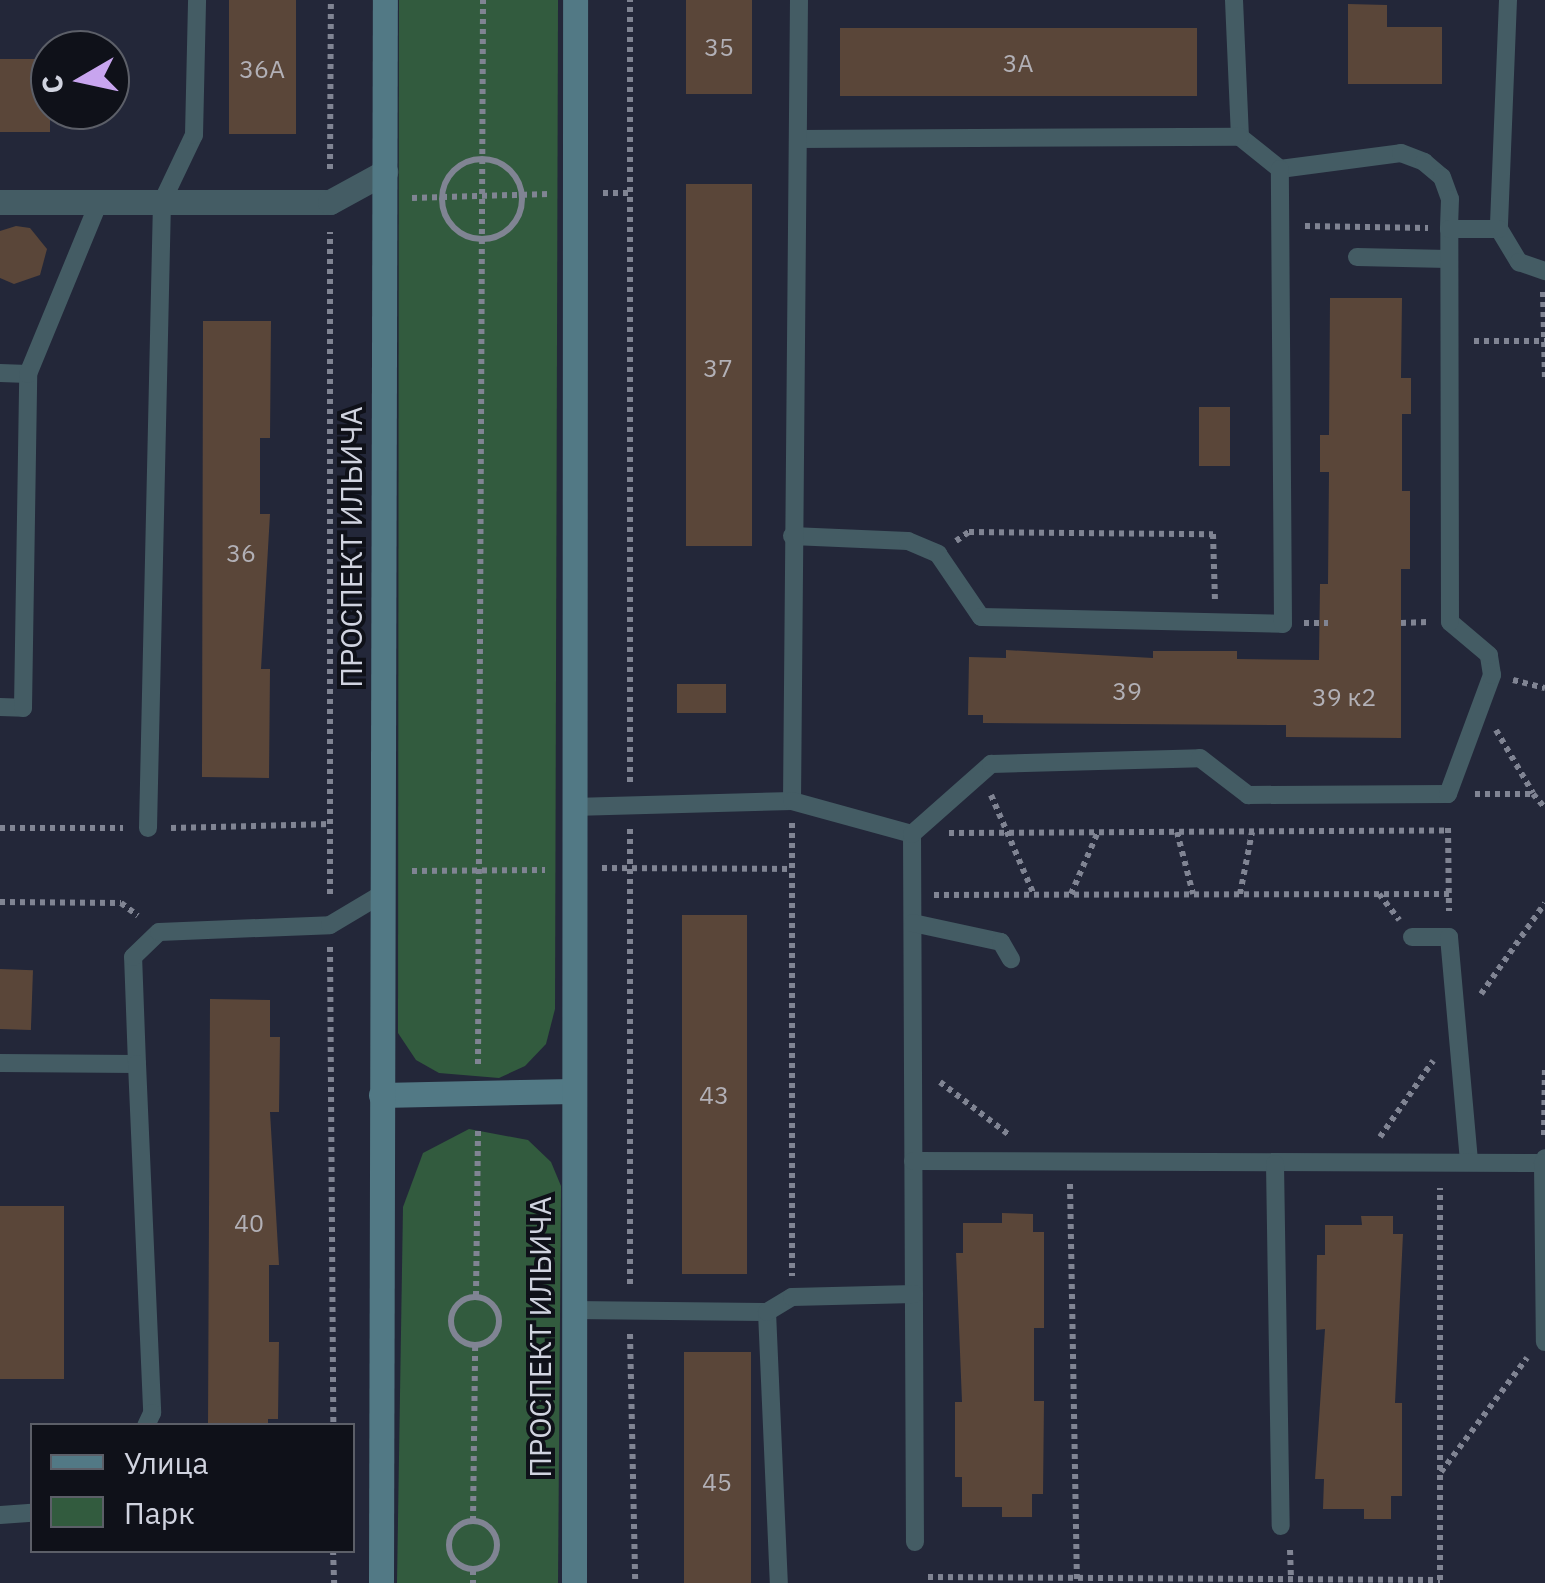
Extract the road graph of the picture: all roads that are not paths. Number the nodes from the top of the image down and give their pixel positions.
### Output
1 (197, 0) edge
2 (385, 0) edge
3 (575, 0) edge
4 (799, 0) edge
5 (1234, 0) edge
6 (1508, 0) edge
7 (1240, 137) junction
8 (798, 139) junction
9 (1280, 169) junction
10 (385, 172) junction
11 (0, 202) edge
12 (99, 202) junction
13 (162, 202) junction
14 (1449, 229) junction
15 (1499, 229) junction
16 (1357, 257) dead end
17 (1448, 259) junction
18 (1544, 271) edge
19 (0, 373) edge
20 (28, 374) junction
21 (792, 536) junction
22 (0, 707) edge
23 (792, 801) junction
24 (573, 807) junction
25 (148, 828) dead end
26 (912, 834) junction
27 (382, 894) junction
28 (913, 923) junction
29 (1412, 937) dead end
30 (1011, 959) dead end
31 (0, 1063) edge
32 (137, 1064) junction
33 (572, 1091) junction
34 (382, 1095) junction
35 (1544, 1160) edge
36 (913, 1161) junction
37 (1469, 1161) junction
38 (1275, 1164) junction
39 (914, 1294) junction
40 (572, 1310) junction
41 (767, 1312) junction
42 (1543, 1342) edge
43 (147, 1423) edge
44 (30, 1514) edge
45 (0, 1515) edge
46 (1281, 1526) dead end
47 (916, 1542) dead end
48 (381, 1583) edge
49 (574, 1583) edge
50 (779, 1583) edge

1 - 13 lane
2 - 10 street, ПРОСПЕКТ ИЛЬИЧА
3 - 24 street, ПРОСПЕКТ ИЛЬИЧА
4 - 8 lane
5 - 7 lane
6 - 15 lane
7 - 8 lane
7 - 9 lane
8 - 21 lane
9 - 14 lane
9 - 21 lane
10 - 13 street
10 - 27 street, ПРОСПЕКТ ИЛЬИЧА
11 - 12 street
12 - 13 street
12 - 20 lane
13 - 25 lane
14 - 15 lane
14 - 17 lane
15 - 18 lane
16 - 17 lane
17 - 26 lane
19 - 20 lane
20 - 22 lane
21 - 23 lane
23 - 24 lane
23 - 26 lane
24 - 33 street, ПРОСПЕКТ ИЛЬИЧА
26 - 28 lane
27 - 32 lane
27 - 34 street, ПРОСПЕКТ ИЛЬИЧА
28 - 30 lane
28 - 36 lane
29 - 37 lane
31 - 32 lane
32 - 43 lane
33 - 34 street
33 - 40 street, ПРОСПЕКТ ИЛЬИЧА
34 - 48 street, ПРОСПЕКТ ИЛЬИЧА
35 - 37 lane
35 - 42 lane
36 - 38 lane
36 - 39 lane
37 - 38 lane
38 - 46 lane
39 - 41 lane
39 - 47 lane
40 - 41 lane
40 - 49 street, ПРОСПЕКТ ИЛЬИЧА
41 - 50 lane
44 - 45 lane

